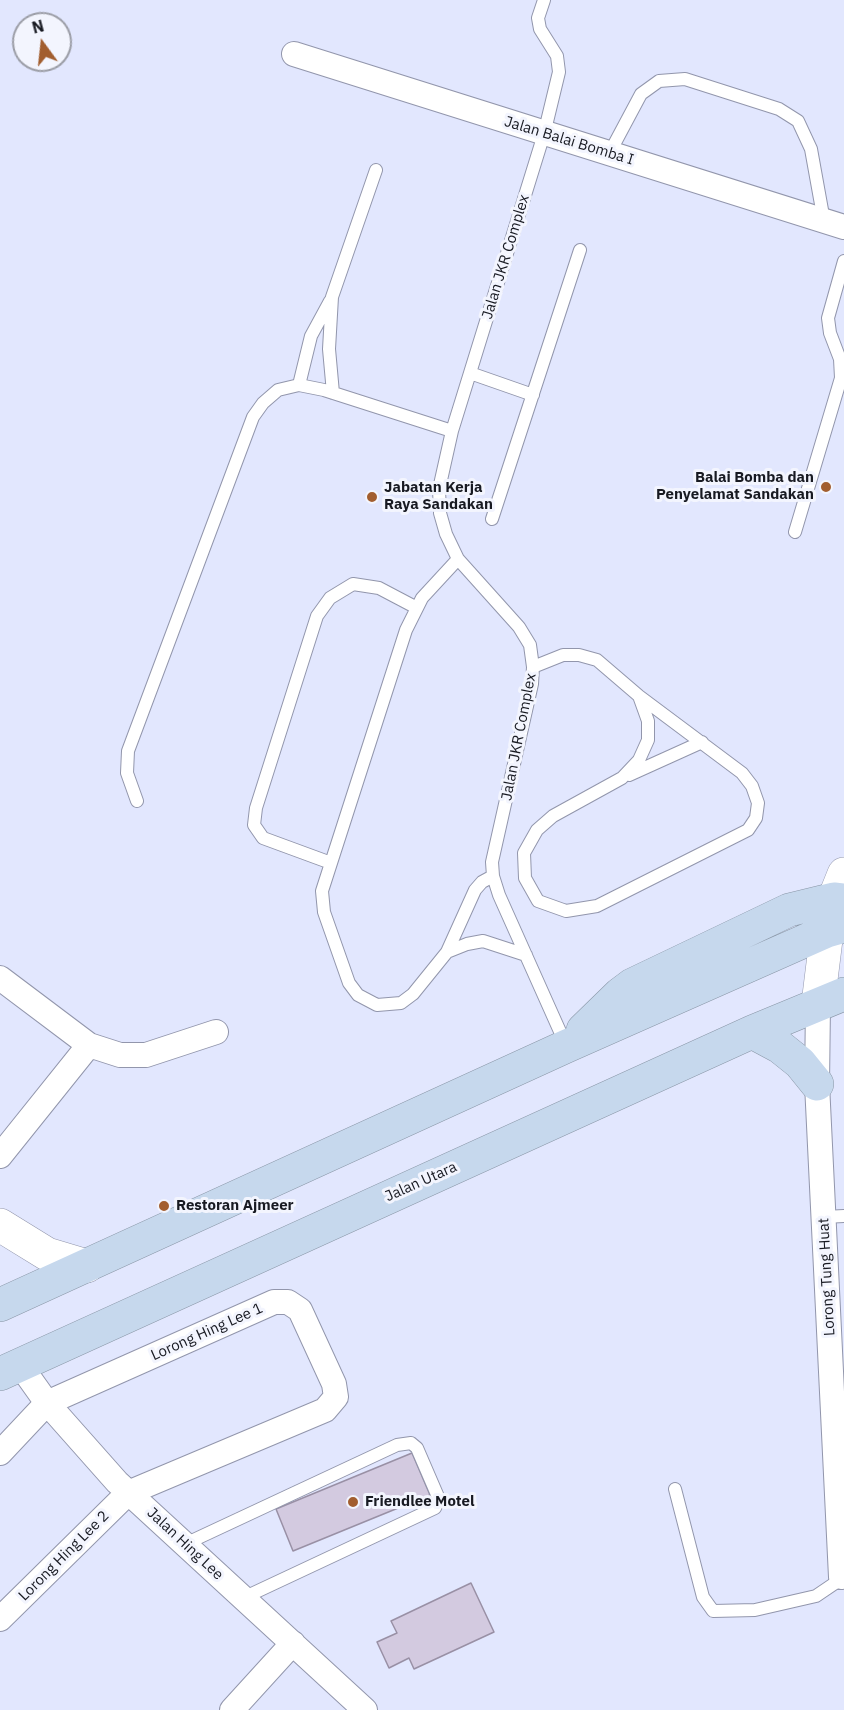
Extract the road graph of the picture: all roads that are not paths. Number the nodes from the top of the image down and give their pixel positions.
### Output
1 (544, 0) edge
2 (294, 54) dead end
3 (544, 134) junction
4 (609, 154) junction
5 (376, 170) dead end
6 (834, 224) edge
7 (580, 250) dead end
8 (844, 261) edge
9 (332, 297) junction
10 (470, 373) junction
11 (299, 385) junction
12 (333, 393) junction
13 (533, 395) junction
14 (452, 431) junction
15 (492, 519) dead end
16 (795, 532) dead end
17 (458, 559) junction
18 (417, 608) junction
19 (533, 667) junction
20 (639, 696) junction
21 (702, 742) junction
22 (622, 778) junction
23 (137, 801) dead end
24 (331, 863) junction
25 (493, 876) junction
26 (839, 913) edge
27 (447, 952) junction
28 (526, 955) junction
29 (0, 978) edge
30 (831, 999) edge
31 (216, 1032) dead end
32 (753, 1032) junction
33 (89, 1045) junction
34 (567, 1046) junction
35 (817, 1084) junction
36 (2, 1149) edge
37 (834, 1217) edge
38 (0, 1225) edge
39 (87, 1266) junction
40 (0, 1305) edge
41 (837, 1340) edge
42 (10, 1370) edge
43 (47, 1403) junction
44 (0, 1453) edge
45 (840, 1477) edge
46 (675, 1489) dead end
47 (128, 1493) junction
48 (185, 1544) junction
49 (843, 1577) edge
50 (243, 1598) junction
51 (0, 1619) edge
52 (292, 1643) junction
53 (232, 1710) edge
54 (365, 1710) edge

1 - 3 lane, Jalan JKR Complex
2 - 3 street, Jalan Balai Bomba I
3 - 4 street, Jalan Balai Bomba I
3 - 10 lane, Jalan JKR Complex
4 - 6 street, Jalan Balai Bomba I
4 - 6 lane
5 - 9 lane
7 - 13 lane
8 - 16 lane
9 - 11 lane
9 - 12 lane
10 - 13 lane
10 - 14 lane, Jalan JKR Complex
11 - 12 lane
11 - 23 lane
12 - 14 lane
13 - 15 lane
14 - 17 lane, Jalan JKR Complex
17 - 18 lane
17 - 19 lane, Jalan JKR Complex
18 - 24 lane
18 - 24 lane
19 - 20 lane
19 - 25 lane, Jalan JKR Complex
20 - 21 lane
20 - 22 lane
21 - 22 lane
21 - 22 lane
24 - 27 lane
25 - 27 lane
25 - 28 lane, Jalan JKR Complex
26 - 30 main road
26 - 34 highway
27 - 28 lane
28 - 34 lane, Jalan JKR Complex
29 - 33 street
30 - 32 highway, Jalan Utara
30 - 35 street, Lorong Tung Huat
31 - 33 street
32 - 35 highway
32 - 42 highway, Jalan Utara
33 - 36 street
34 - 39 highway
35 - 37 street, Lorong Tung Huat
37 - 41 street, Lorong Tung Huat
38 - 39 main road
39 - 40 highway
41 - 45 street, Lorong Tung Huat
42 - 43 street, Jalan Hing Lee
43 - 44 street
43 - 47 street, Jalan Hing Lee
43 - 47 street, Lorong Hing Lee 1
45 - 49 street, Lorong Tung Huat
46 - 49 lane
47 - 48 street, Jalan Hing Lee
47 - 51 street, Lorong Hing Lee 2
48 - 50 street, Jalan Hing Lee
48 - 50 lane
50 - 52 street, Jalan Hing Lee
52 - 53 street
52 - 54 street, Jalan Hing Lee

